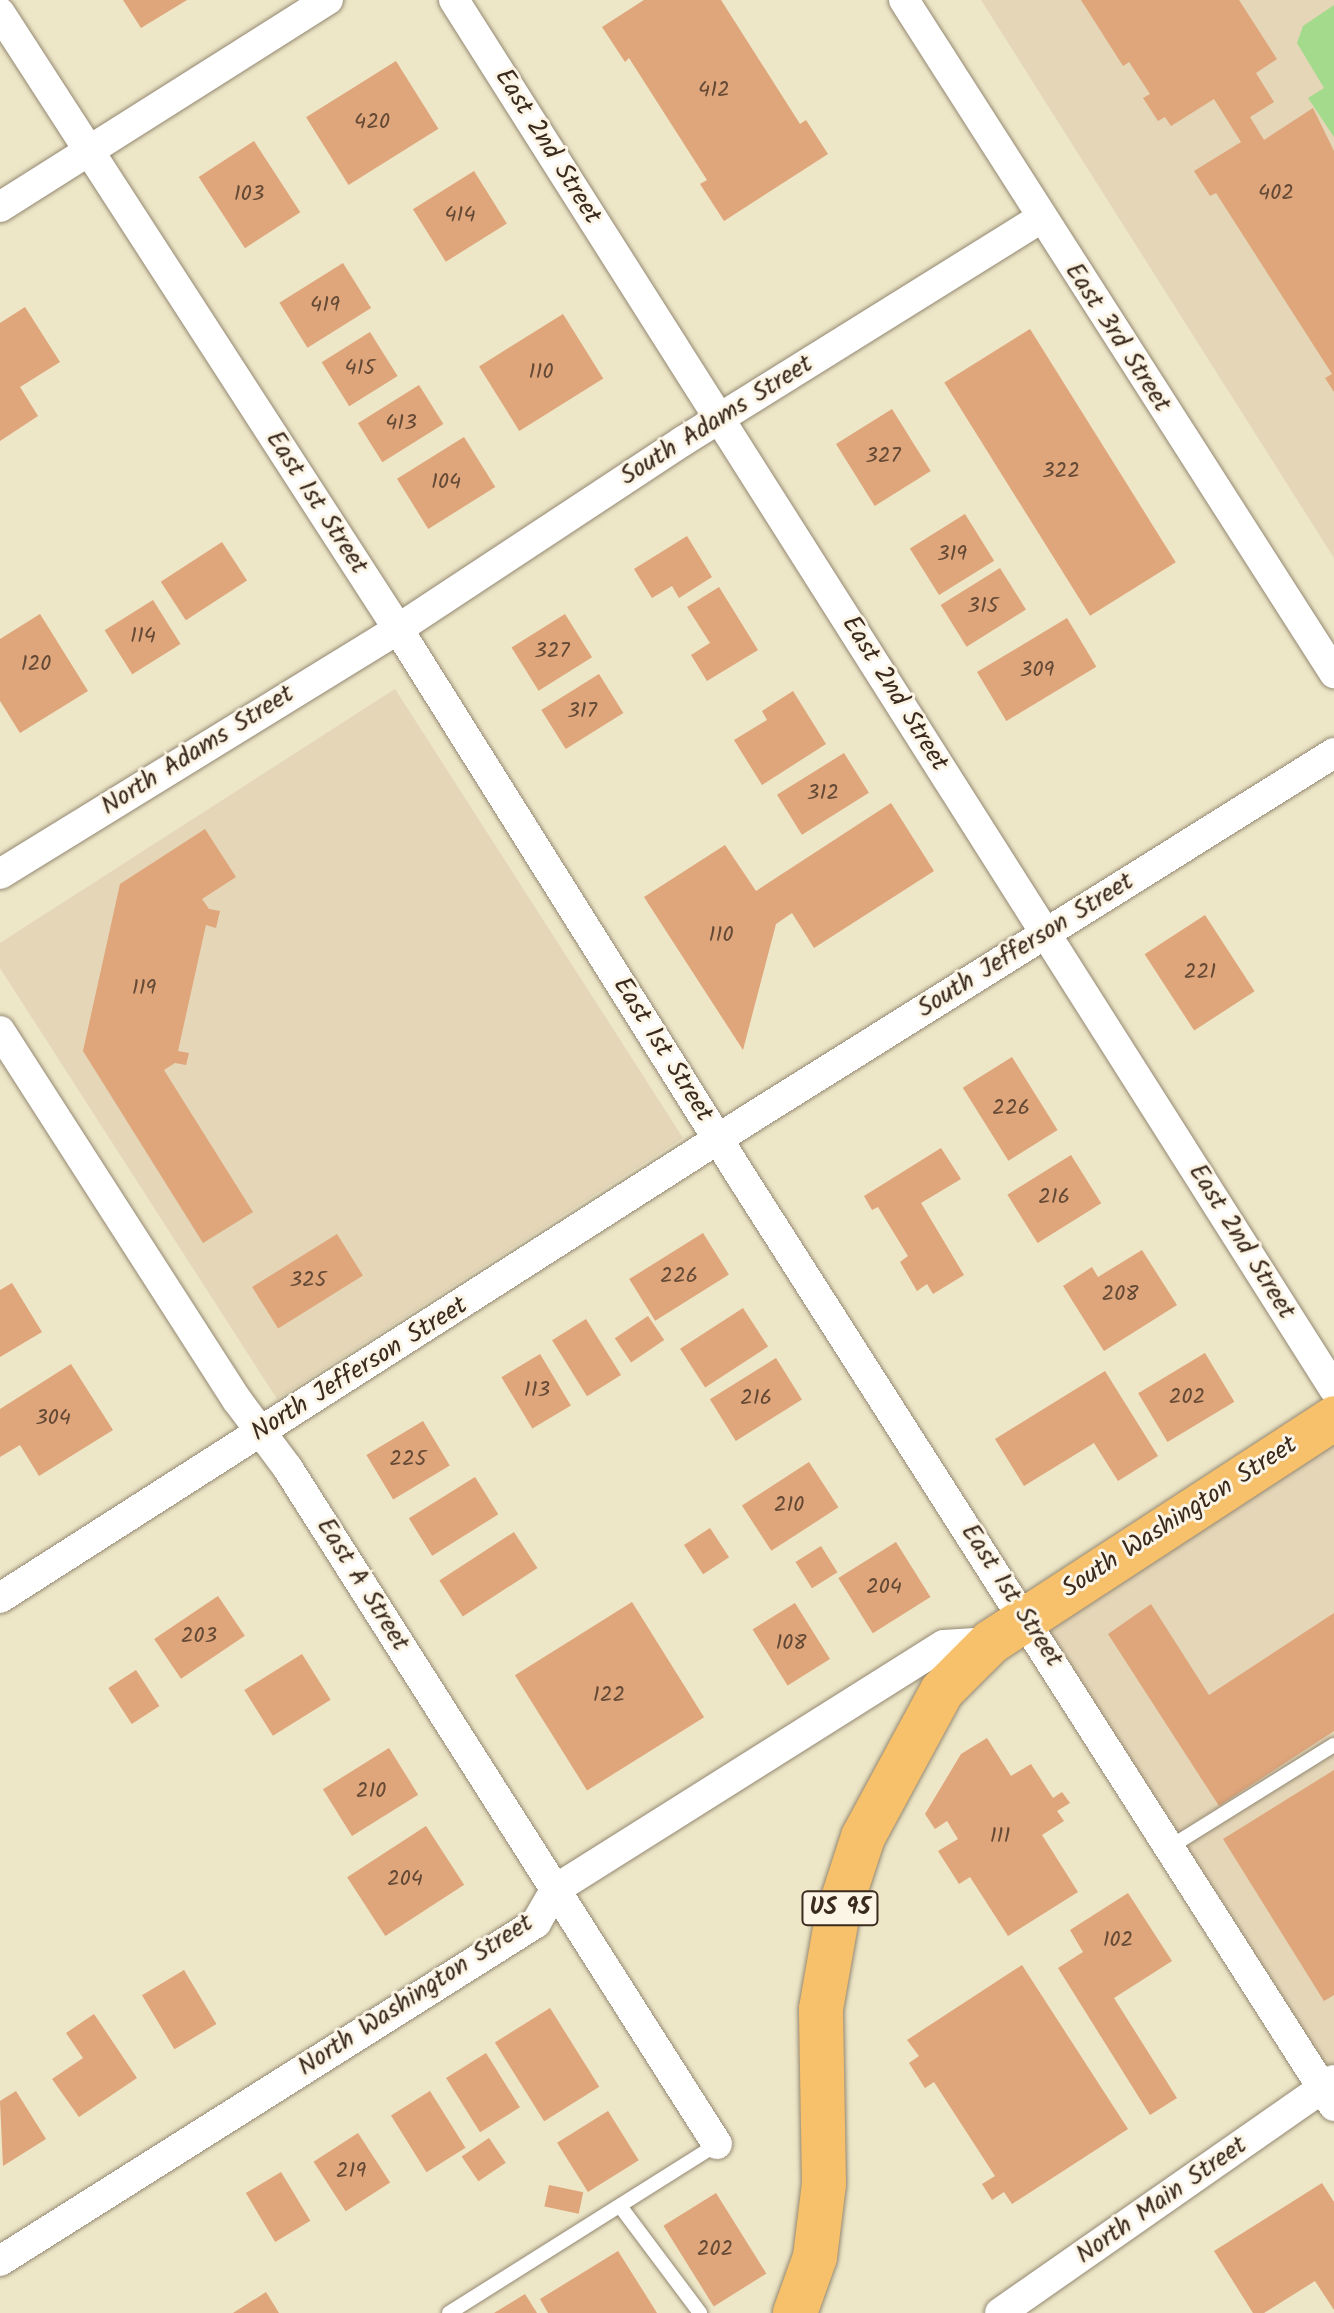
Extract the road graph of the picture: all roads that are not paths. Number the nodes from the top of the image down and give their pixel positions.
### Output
1 (328, 0) edge
2 (454, 0) edge
3 (904, 0) edge
4 (0, 13) edge
5 (88, 150) junction
6 (0, 207) edge
7 (1041, 218) junction
8 (719, 419) junction
9 (398, 629) junction
10 (1334, 673) edge
11 (1334, 753) edge
12 (0, 874) edge
13 (1046, 932) junction
14 (0, 1031) edge
15 (719, 1140) junction
16 (1334, 1389) edge
17 (1334, 1418) edge
18 (259, 1433) junction
19 (0, 1598) edge
20 (1008, 1630) junction
21 (1334, 1745) edge
22 (1170, 1847) junction
23 (556, 1889) junction
24 (1330, 2091) edge
25 (717, 2144) joint
26 (620, 2206) junction
27 (0, 2261) edge
28 (449, 2313) edge
29 (700, 2313) edge
30 (795, 2313) edge
31 (1000, 2313) edge

1 - 5 street
2 - 8 street, East 2nd Street
3 - 7 street, East 3rd Street
4 - 5 street, East 1st Street
5 - 6 street
5 - 9 street, East 1st Street
7 - 8 street, South Adams Street
7 - 10 street, East 3rd Street
8 - 9 street, South Adams Street
8 - 13 street, East 2nd Street
9 - 12 street, North Adams Street
9 - 15 street, East 1st Street
11 - 13 street, South Jefferson Street
13 - 15 street, South Jefferson Street
13 - 16 street, East 2nd Street
14 - 18 street, East A Street
15 - 18 street, North Jefferson Street
15 - 20 street, East 1st Street
17 - 20 highway, South Washington Street / US 95
18 - 19 street, North Jefferson Street
18 - 23 street, East A Street
20 - 22 street, East 1st Street
20 - 23 street, North Washington Street
20 - 30 highway, US 95
21 - 22 lane
22 - 24 street, East 1st Street
23 - 25 street, East A Street
23 - 27 street, North Washington Street
24 - 31 street, North Main Street
25 - 26 lane
26 - 28 lane
26 - 29 lane

